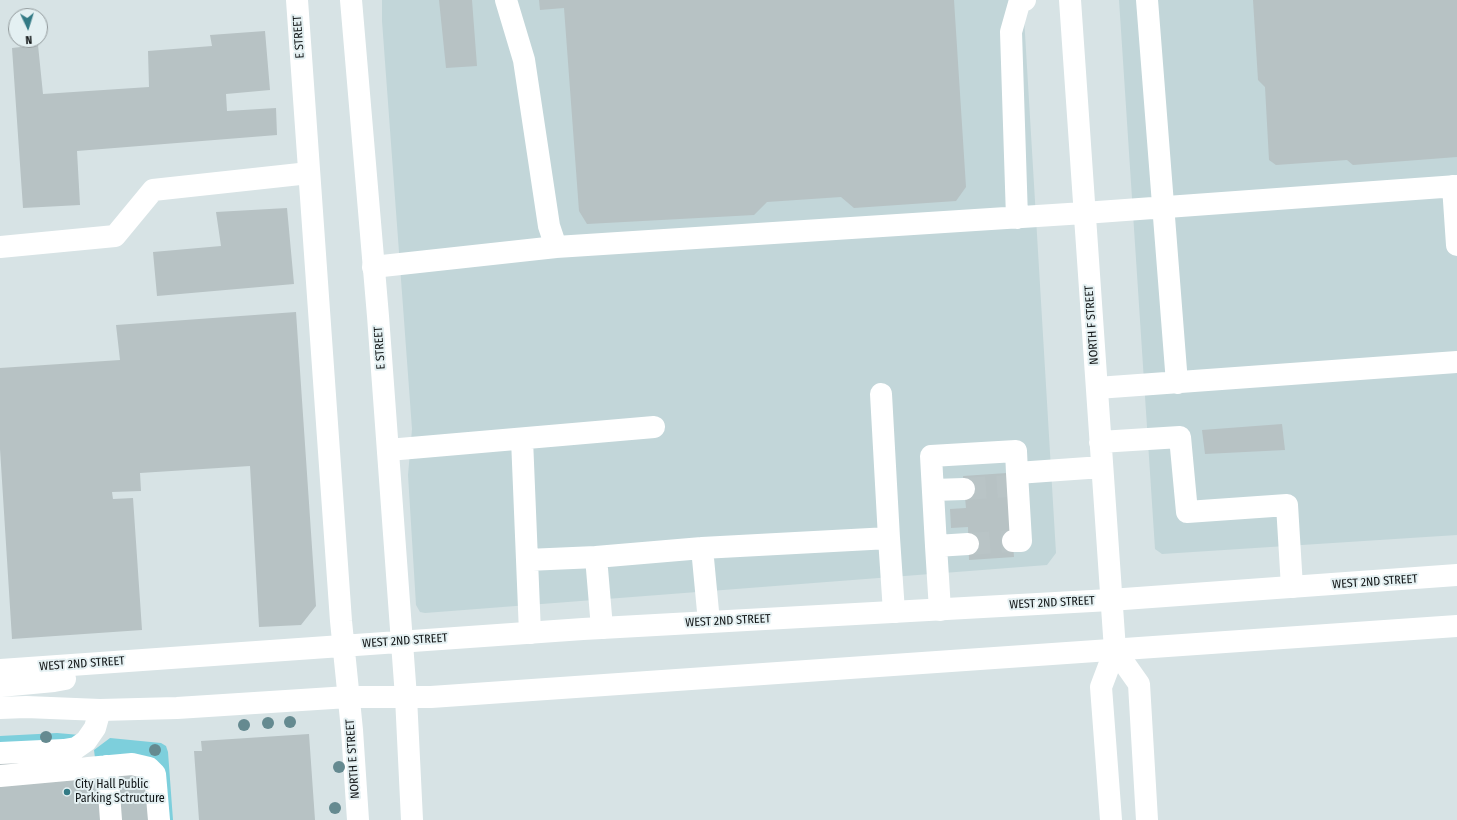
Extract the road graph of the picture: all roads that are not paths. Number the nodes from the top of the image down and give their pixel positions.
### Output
1 (297, 0) edge
2 (351, 0) edge
3 (506, 0) edge
4 (1025, 0) edge
5 (1070, 0) edge
6 (1147, 0) edge
7 (309, 173) junction
8 (1455, 186) edge
9 (1163, 207) junction
10 (1084, 213) junction
11 (1017, 218) junction
12 (1457, 245) edge
13 (0, 247) edge
14 (556, 247) junction
15 (374, 267) junction
16 (1457, 362) edge
17 (1177, 383) junction
18 (1097, 388) junction
19 (881, 394) dead end
20 (654, 427) dead end
21 (522, 439) junction
22 (1100, 442) junction
23 (388, 450) junction
24 (1102, 467) junction
25 (1014, 481) junction
26 (964, 489) tunnel mouth
27 (933, 490) junction
28 (889, 538) junction
29 (1013, 542) dead end
30 (968, 544) tunnel mouth
31 (936, 546) junction
32 (702, 548) junction
33 (596, 557) junction
34 (527, 560) junction
35 (1457, 575) edge
36 (1292, 587) junction
37 (1110, 600) junction
38 (940, 610) junction
39 (894, 612) junction
40 (709, 622) junction
41 (1457, 626) edge
42 (602, 628) junction
43 (530, 633) junction
44 (401, 641) junction
45 (343, 646) junction
46 (1115, 650) junction
47 (97, 663) junction
48 (0, 670) edge
49 (0, 686) edge
50 (348, 697) junction
51 (406, 697) junction
52 (0, 708) edge
53 (100, 710) junction
54 (0, 753) edge
55 (107, 766) junction
56 (0, 776) edge
57 (111, 820) edge
58 (159, 820) edge
59 (358, 820) edge
60 (412, 820) edge
61 (1111, 820) edge
62 (1147, 820) edge

1 - 7 main road, E STREET
2 - 15 main road, E STREET
3 - 14 main road
4 - 11 main road
5 - 10 main road, NORTH F STREET
6 - 9 main road
7 - 13 main road
7 - 45 main road, E STREET
8 - 9 main road
8 - 12 main road
9 - 10 main road
9 - 17 main road
10 - 11 main road
10 - 18 main road, NORTH F STREET
11 - 14 main road
14 - 15 main road
15 - 23 main road, E STREET
16 - 17 main road
17 - 18 main road
18 - 22 main road, NORTH F STREET
19 - 28 main road
20 - 21 main road
21 - 23 main road
21 - 34 main road
22 - 24 main road, NORTH F STREET
22 - 36 main road
23 - 44 main road, E STREET
24 - 25 main road
24 - 37 main road, NORTH F STREET
25 - 27 main road
25 - 29 main road
26 - 27 main road
27 - 31 main road
28 - 32 main road
28 - 39 main road
30 - 31 main road
31 - 38 main road
32 - 33 main road
32 - 40 main road
33 - 34 main road
33 - 42 main road
34 - 43 main road
35 - 36 main road, WEST 2ND STREET
36 - 37 main road, WEST 2ND STREET
37 - 38 main road, WEST 2ND STREET
37 - 46 main road, NORTH F STREET
38 - 39 main road, WEST 2ND STREET
39 - 40 main road, WEST 2ND STREET
40 - 42 main road, WEST 2ND STREET
41 - 46 main road
42 - 43 main road, WEST 2ND STREET
43 - 44 main road, WEST 2ND STREET
44 - 45 main road, WEST 2ND STREET
44 - 51 main road, E STREET
45 - 47 main road, WEST 2ND STREET
45 - 50 main road, E STREET
46 - 51 main road
46 - 61 main road
46 - 62 main road
47 - 48 main road, WEST 2ND STREET
47 - 49 main road
50 - 51 main road
50 - 53 main road
50 - 59 main road, NORTH E STREET
51 - 60 main road
52 - 53 main road
53 - 54 main road
55 - 56 main road
55 - 57 main road
55 - 58 main road

